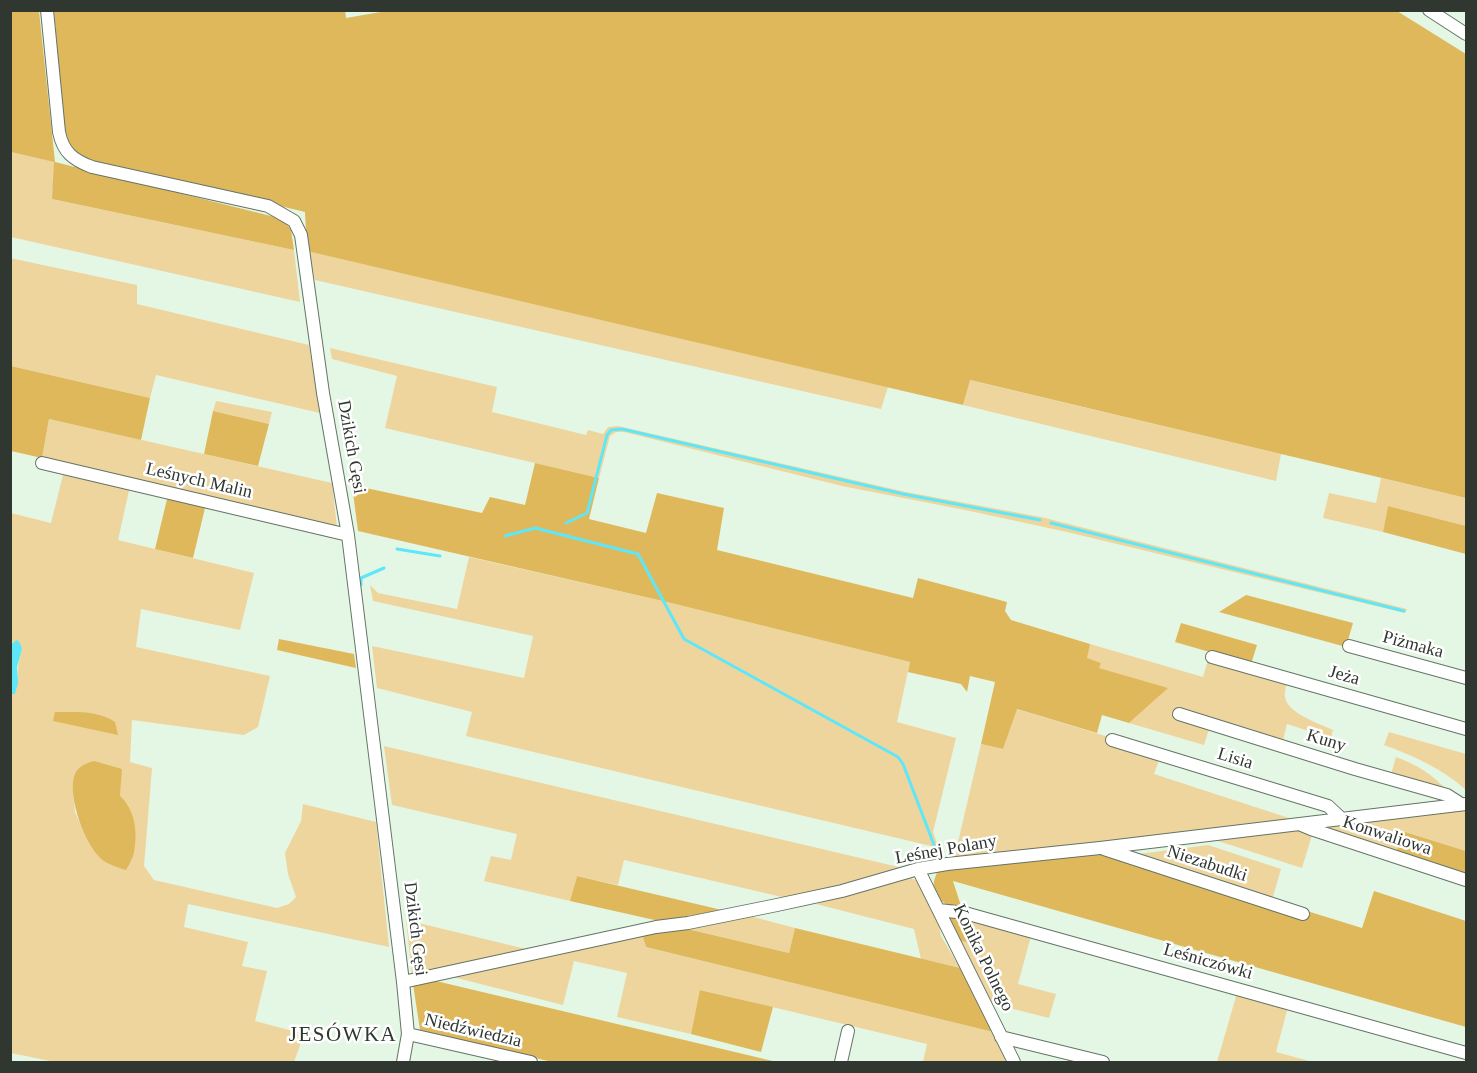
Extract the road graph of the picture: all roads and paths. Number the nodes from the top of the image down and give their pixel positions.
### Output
1 (47, 10) edge
2 (1429, 10) edge
3 (1467, 34) edge
4 (42, 463) dead end
5 (348, 535) junction
6 (1349, 646) dead end
7 (1212, 657) dead end
8 (1467, 678) edge
9 (1179, 714) dead end
10 (1467, 729) edge
11 (1112, 740) dead end
12 (1464, 804) edge
13 (1343, 820) junction
14 (1298, 823) junction
15 (1101, 848) junction
16 (918, 869) junction
17 (1467, 880) edge
18 (939, 910) junction
19 (1303, 915) dead end
20 (403, 982) junction
21 (848, 1031) dead end
22 (408, 1034) junction
23 (1001, 1037) junction
24 (1467, 1053) edge
25 (403, 1062) edge
26 (531, 1062) edge
27 (841, 1062) edge
28 (1014, 1062) edge
29 (1103, 1062) edge

1 - 5 street, Dzikich Gęsi
2 - 3 street
4 - 5 street, Leśnych Malin
5 - 20 street, Dzikich Gęsi
6 - 8 street, Piżmaka
7 - 10 street, Jeża
9 - 12 street, Kuny
11 - 13 street, Lisia
12 - 13 street, Leśnej Polany
13 - 14 street, Leśnej Polany
14 - 15 street, Leśnej Polany
14 - 17 street, Konwaliowa
15 - 16 street, Leśnej Polany
15 - 19 street, Niezabudki
16 - 18 street, Konika Polnego
16 - 20 street, Leśnej Polany
18 - 23 street, Konika Polnego
18 - 24 street, Leśniczówki
20 - 22 street, Dzikich Gęsi
21 - 27 street
22 - 25 street, Dzikich Gęsi
22 - 26 street, Niedźwiedzia
23 - 28 street, Konika Polnego
23 - 29 street

